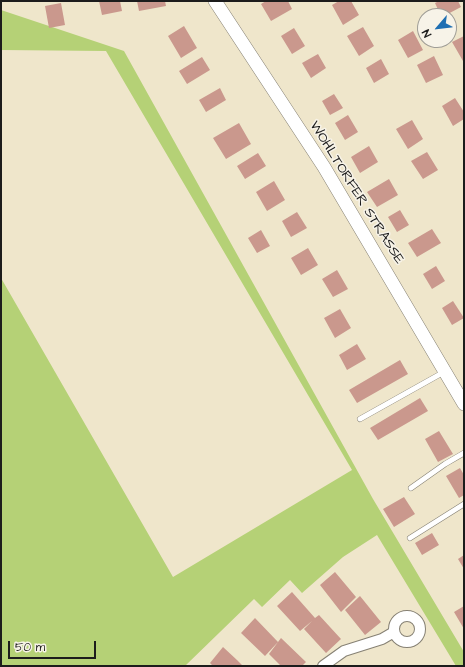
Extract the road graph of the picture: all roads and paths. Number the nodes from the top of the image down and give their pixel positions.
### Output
1 (215, 1) edge
2 (445, 372) junction
3 (464, 404) edge
4 (360, 419) dead end
5 (464, 453) edge
6 (411, 488) dead end
7 (464, 504) edge
8 (410, 538) dead end
9 (394, 632) dead end
10 (323, 666) edge

1 - 2 street, WOHLTORFER STRASSE
2 - 3 street, WOHLTORFER STRASSE
2 - 4 lane
5 - 6 lane
7 - 8 lane
9 - 10 street

